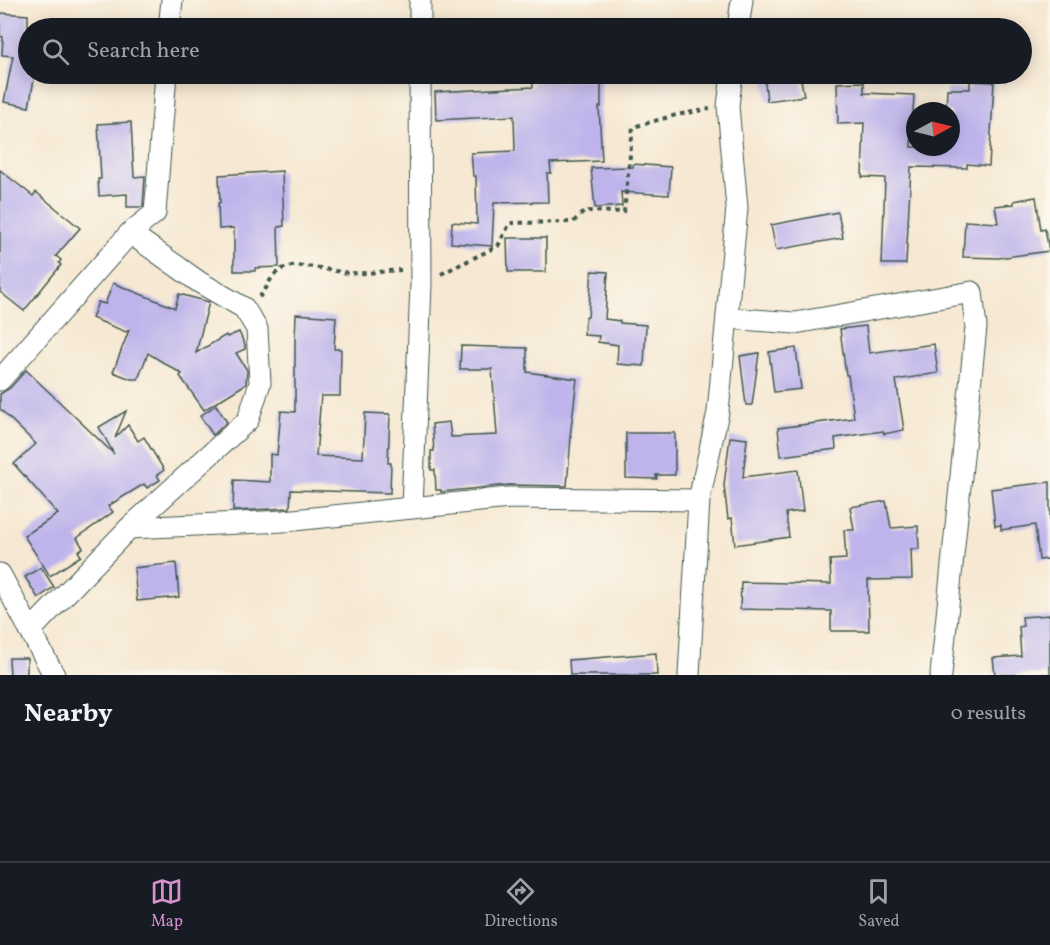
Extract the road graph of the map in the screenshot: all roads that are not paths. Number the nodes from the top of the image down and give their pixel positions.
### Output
1 (172, 0) edge
2 (420, 0) edge
3 (742, 0) edge
4 (171, 18) edge
5 (420, 18) edge
6 (739, 18) edge
7 (165, 84) edge
8 (420, 84) edge
9 (731, 84) edge
10 (130, 233) junction
11 (727, 318) junction
12 (0, 380) edge
13 (699, 500) junction
14 (412, 508) junction
15 (129, 528) junction
16 (0, 574) edge
17 (30, 632) junction
18 (54, 675) edge
19 (689, 675) edge
20 (940, 675) edge

1 - 4 street
2 - 5 street
3 - 6 street
7 - 10 street
8 - 14 street
9 - 11 street
10 - 12 street
10 - 15 street
11 - 13 street
11 - 20 street
13 - 14 street
13 - 19 street
14 - 15 street
15 - 17 street
16 - 17 street
17 - 18 street

